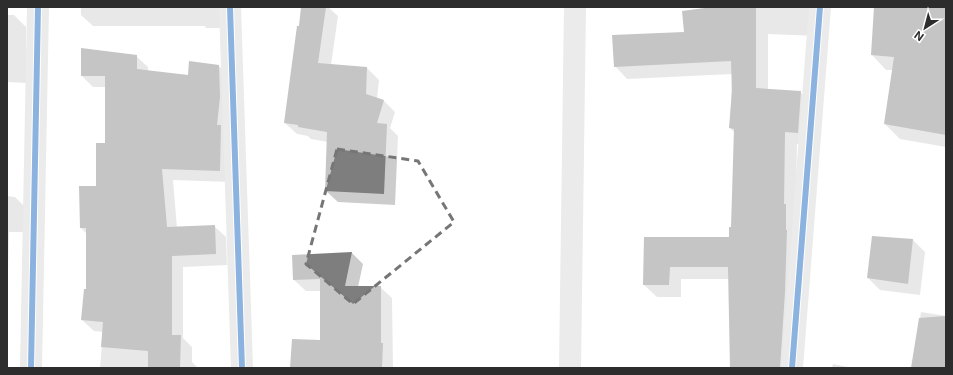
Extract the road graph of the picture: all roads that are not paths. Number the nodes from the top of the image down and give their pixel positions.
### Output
1 (38, 7) edge
2 (230, 7) edge
3 (575, 7) edge
4 (820, 7) edge
5 (31, 368) edge
6 (242, 368) edge
7 (570, 368) edge
8 (792, 368) edge

1 - 5 street
2 - 6 street
3 - 7 street
4 - 8 street

